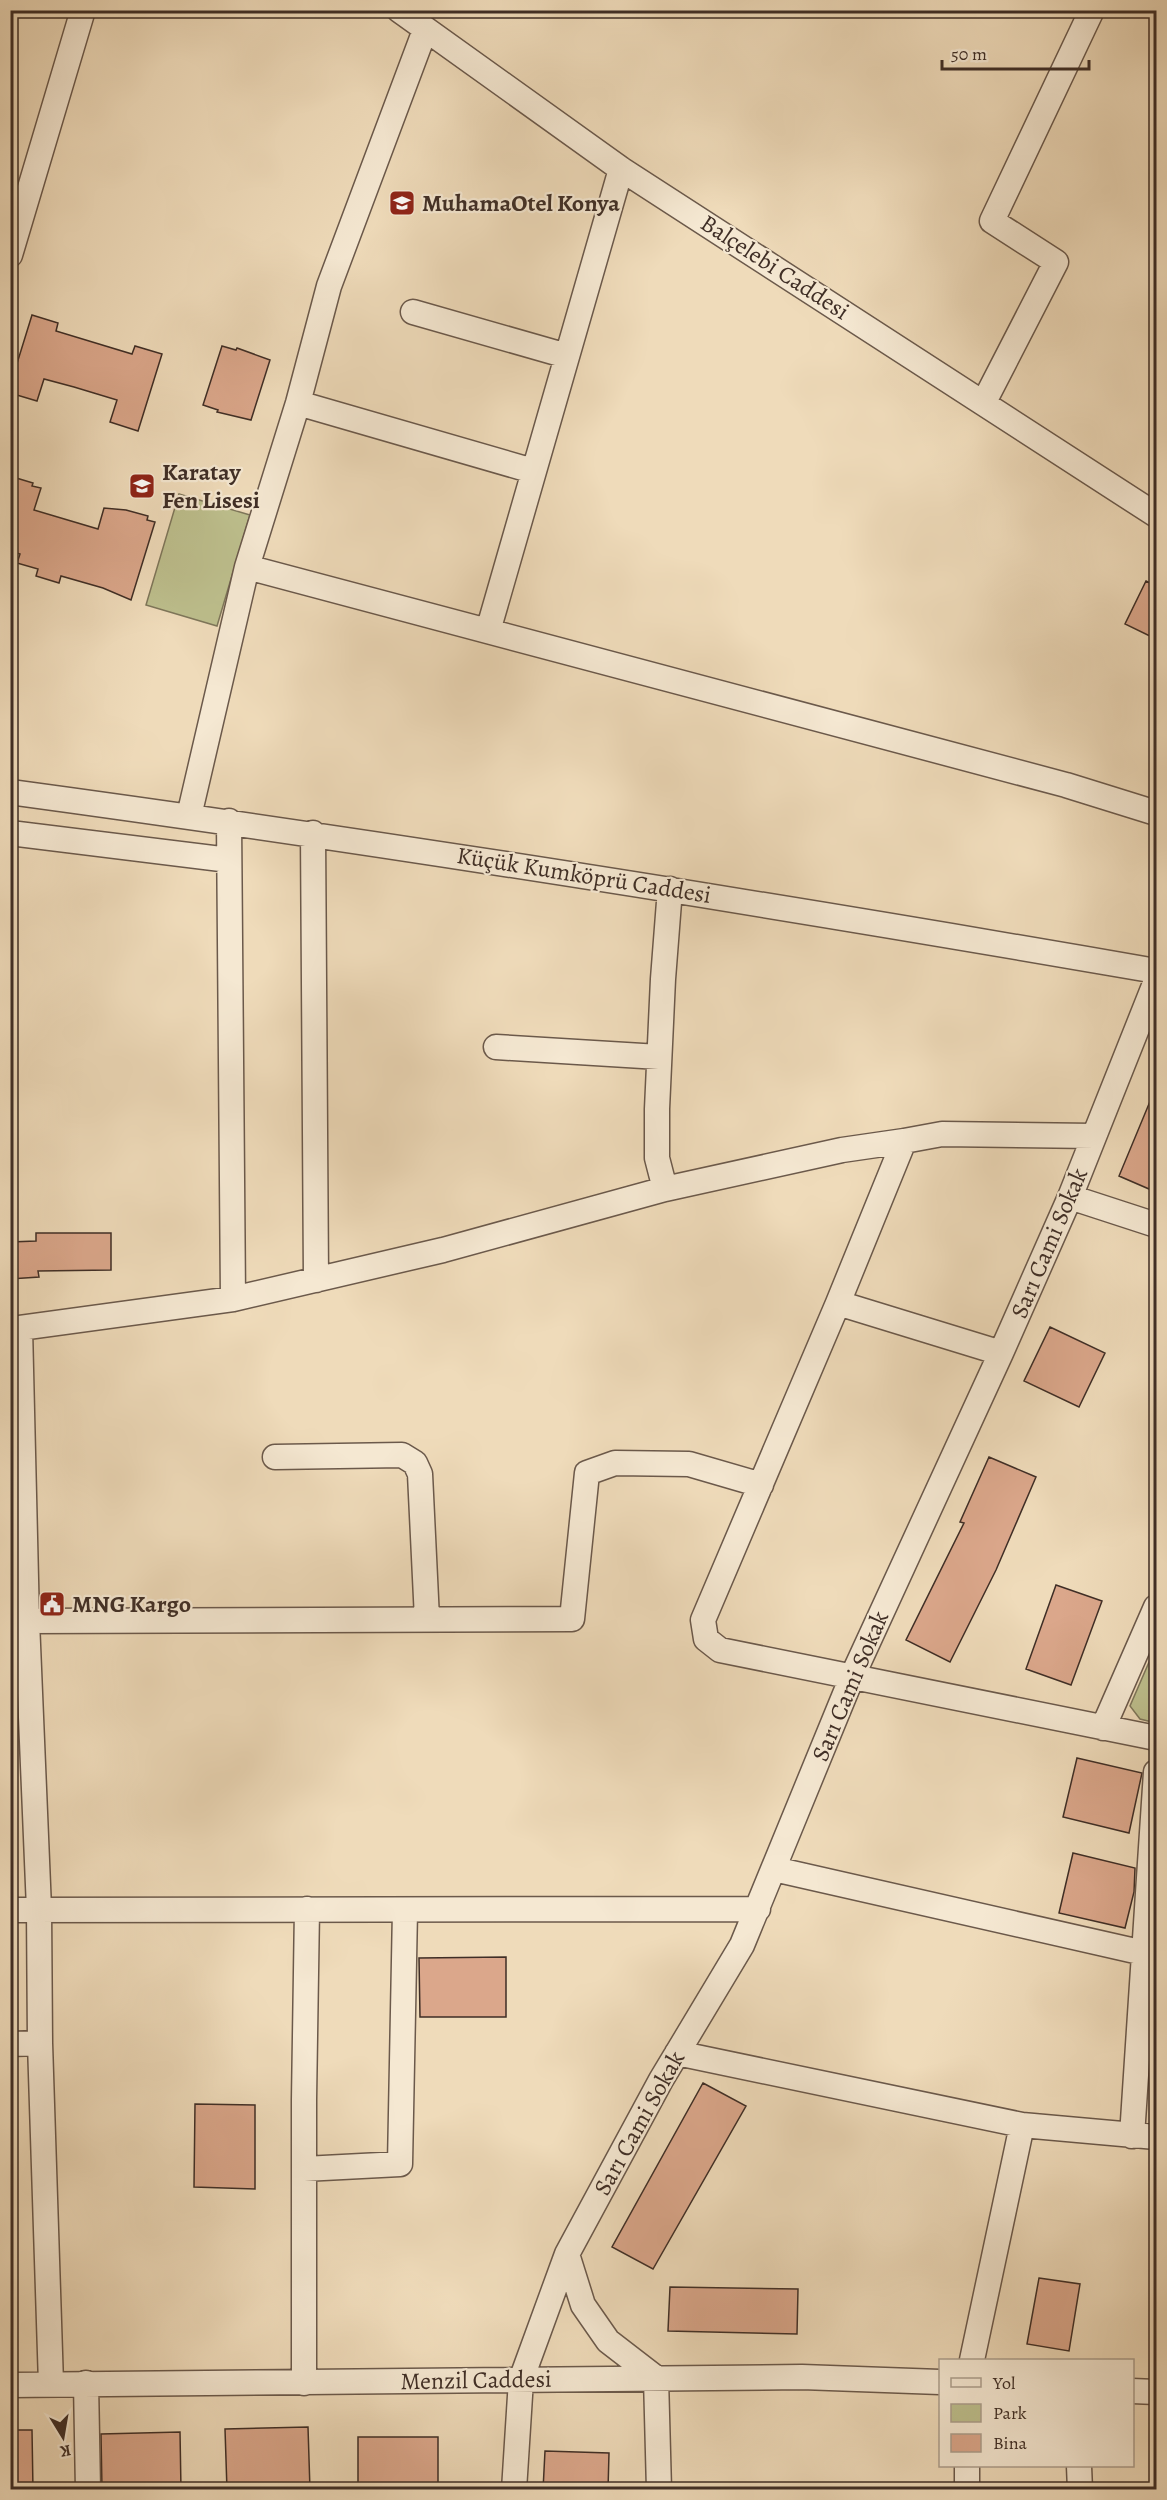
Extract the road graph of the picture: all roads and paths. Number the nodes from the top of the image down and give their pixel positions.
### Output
1 (83, 10) edge
2 (399, 10) edge
3 (1092, 10) edge
4 (425, 30) junction
5 (621, 169) junction
6 (16, 217) edge
7 (10, 255) edge
8 (413, 312) dead end
9 (567, 356) junction
10 (984, 402) junction
11 (298, 403) junction
12 (533, 471) junction
13 (1156, 515) edge
14 (247, 567) junction
15 (488, 631) junction
16 (10, 792) edge
17 (1156, 813) edge
18 (189, 816) junction
19 (229, 821) junction
20 (10, 833) edge
21 (313, 833) junction
22 (230, 860) junction
23 (670, 889) junction
24 (1156, 971) edge
25 (1156, 981) edge
26 (496, 1047) dead end
27 (659, 1057) junction
28 (1094, 1136) junction
29 (904, 1141) junction
30 (665, 1189) junction
31 (1070, 1197) junction
32 (1156, 1225) edge
33 (316, 1280) junction
34 (233, 1299) junction
35 (838, 1303) junction
36 (15, 1329) edge
37 (1001, 1353) junction
38 (275, 1457) dead end
39 (17, 1474) edge
40 (761, 1485) junction
41 (1156, 1607) edge
42 (427, 1619) junction
43 (27, 1621) junction
44 (852, 1677) junction
45 (1103, 1728) junction
46 (1156, 1738) edge
47 (1156, 1772) edge
48 (774, 1869) junction
49 (39, 1909) junction
50 (307, 1909) junction
51 (758, 1909) junction
52 (10, 1910) edge
53 (405, 1910) junction
54 (1144, 1953) junction
55 (40, 2043) junction
56 (10, 2044) edge
57 (677, 2053) junction
58 (1022, 2125) junction
59 (1132, 2136) junction
60 (1156, 2137) edge
61 (304, 2169) junction
62 (567, 2254) junction
63 (972, 2359) edge
64 (656, 2378) junction
65 (521, 2380) junction
66 (939, 2382) edge
67 (86, 2383) junction
68 (304, 2383) junction
69 (51, 2384) junction
70 (10, 2385) edge
71 (1134, 2391) edge
72 (1156, 2392) edge
73 (967, 2467) edge
74 (1079, 2467) edge
75 (88, 2490) edge
76 (514, 2490) edge
77 (658, 2490) edge
78 (968, 2490) edge
79 (1080, 2490) edge

1 - 6 street
2 - 4 street, Balçelebi Caddesi
3 - 10 street
4 - 5 street, Balçelebi Caddesi
4 - 11 street
5 - 9 street
5 - 10 street, Balçelebi Caddesi
6 - 7 street
8 - 9 street
9 - 12 street
10 - 13 street, Balçelebi Caddesi
11 - 12 street
11 - 14 street
12 - 15 street
14 - 15 street
14 - 18 street
15 - 17 street
16 - 18 street, Küçük Kumköprü Caddesi
18 - 19 street, Küçük Kumköprü Caddesi
19 - 21 street, Küçük Kumköprü Caddesi
19 - 22 street
20 - 22 street
21 - 23 street, Küçük Kumköprü Caddesi
21 - 33 street
22 - 34 street
23 - 24 street, Küçük Kumköprü Caddesi
23 - 27 street
25 - 28 street, Sarı Cami Sokak
26 - 27 street
27 - 30 street
28 - 29 street
28 - 31 street, Sarı Cami Sokak
29 - 30 street
29 - 35 street
30 - 33 street
31 - 32 street
31 - 37 street, Sarı Cami Sokak
33 - 34 street
34 - 36 street
35 - 37 street
35 - 40 street
36 - 39 street
37 - 44 street, Sarı Cami Sokak
38 - 42 street
39 - 43 street
40 - 42 street
40 - 44 street
41 - 45 street
42 - 43 street
43 - 49 street
44 - 45 street
44 - 48 street, Sarı Cami Sokak
45 - 46 street
47 - 54 street
48 - 51 street, Sarı Cami Sokak
48 - 54 street
49 - 50 street
49 - 52 street
49 - 55 street
50 - 53 street
50 - 61 street
51 - 53 street
51 - 57 street, Sarı Cami Sokak
53 - 61 street
54 - 59 street
55 - 56 street
55 - 69 street
57 - 58 street
57 - 62 street, Sarı Cami Sokak
58 - 59 street
58 - 63 street
59 - 60 street
61 - 68 street
62 - 64 street
62 - 65 street, Sarı Cami Sokak
64 - 65 street, Menzil Caddesi
64 - 66 street, Menzil Caddesi
64 - 77 street
65 - 68 street, Menzil Caddesi
65 - 76 street, Sarı Cami Sokak
67 - 68 street, Menzil Caddesi
67 - 69 street, Menzil Caddesi
67 - 75 street
69 - 70 street, Menzil Caddesi
71 - 72 street
73 - 78 street
74 - 79 street

